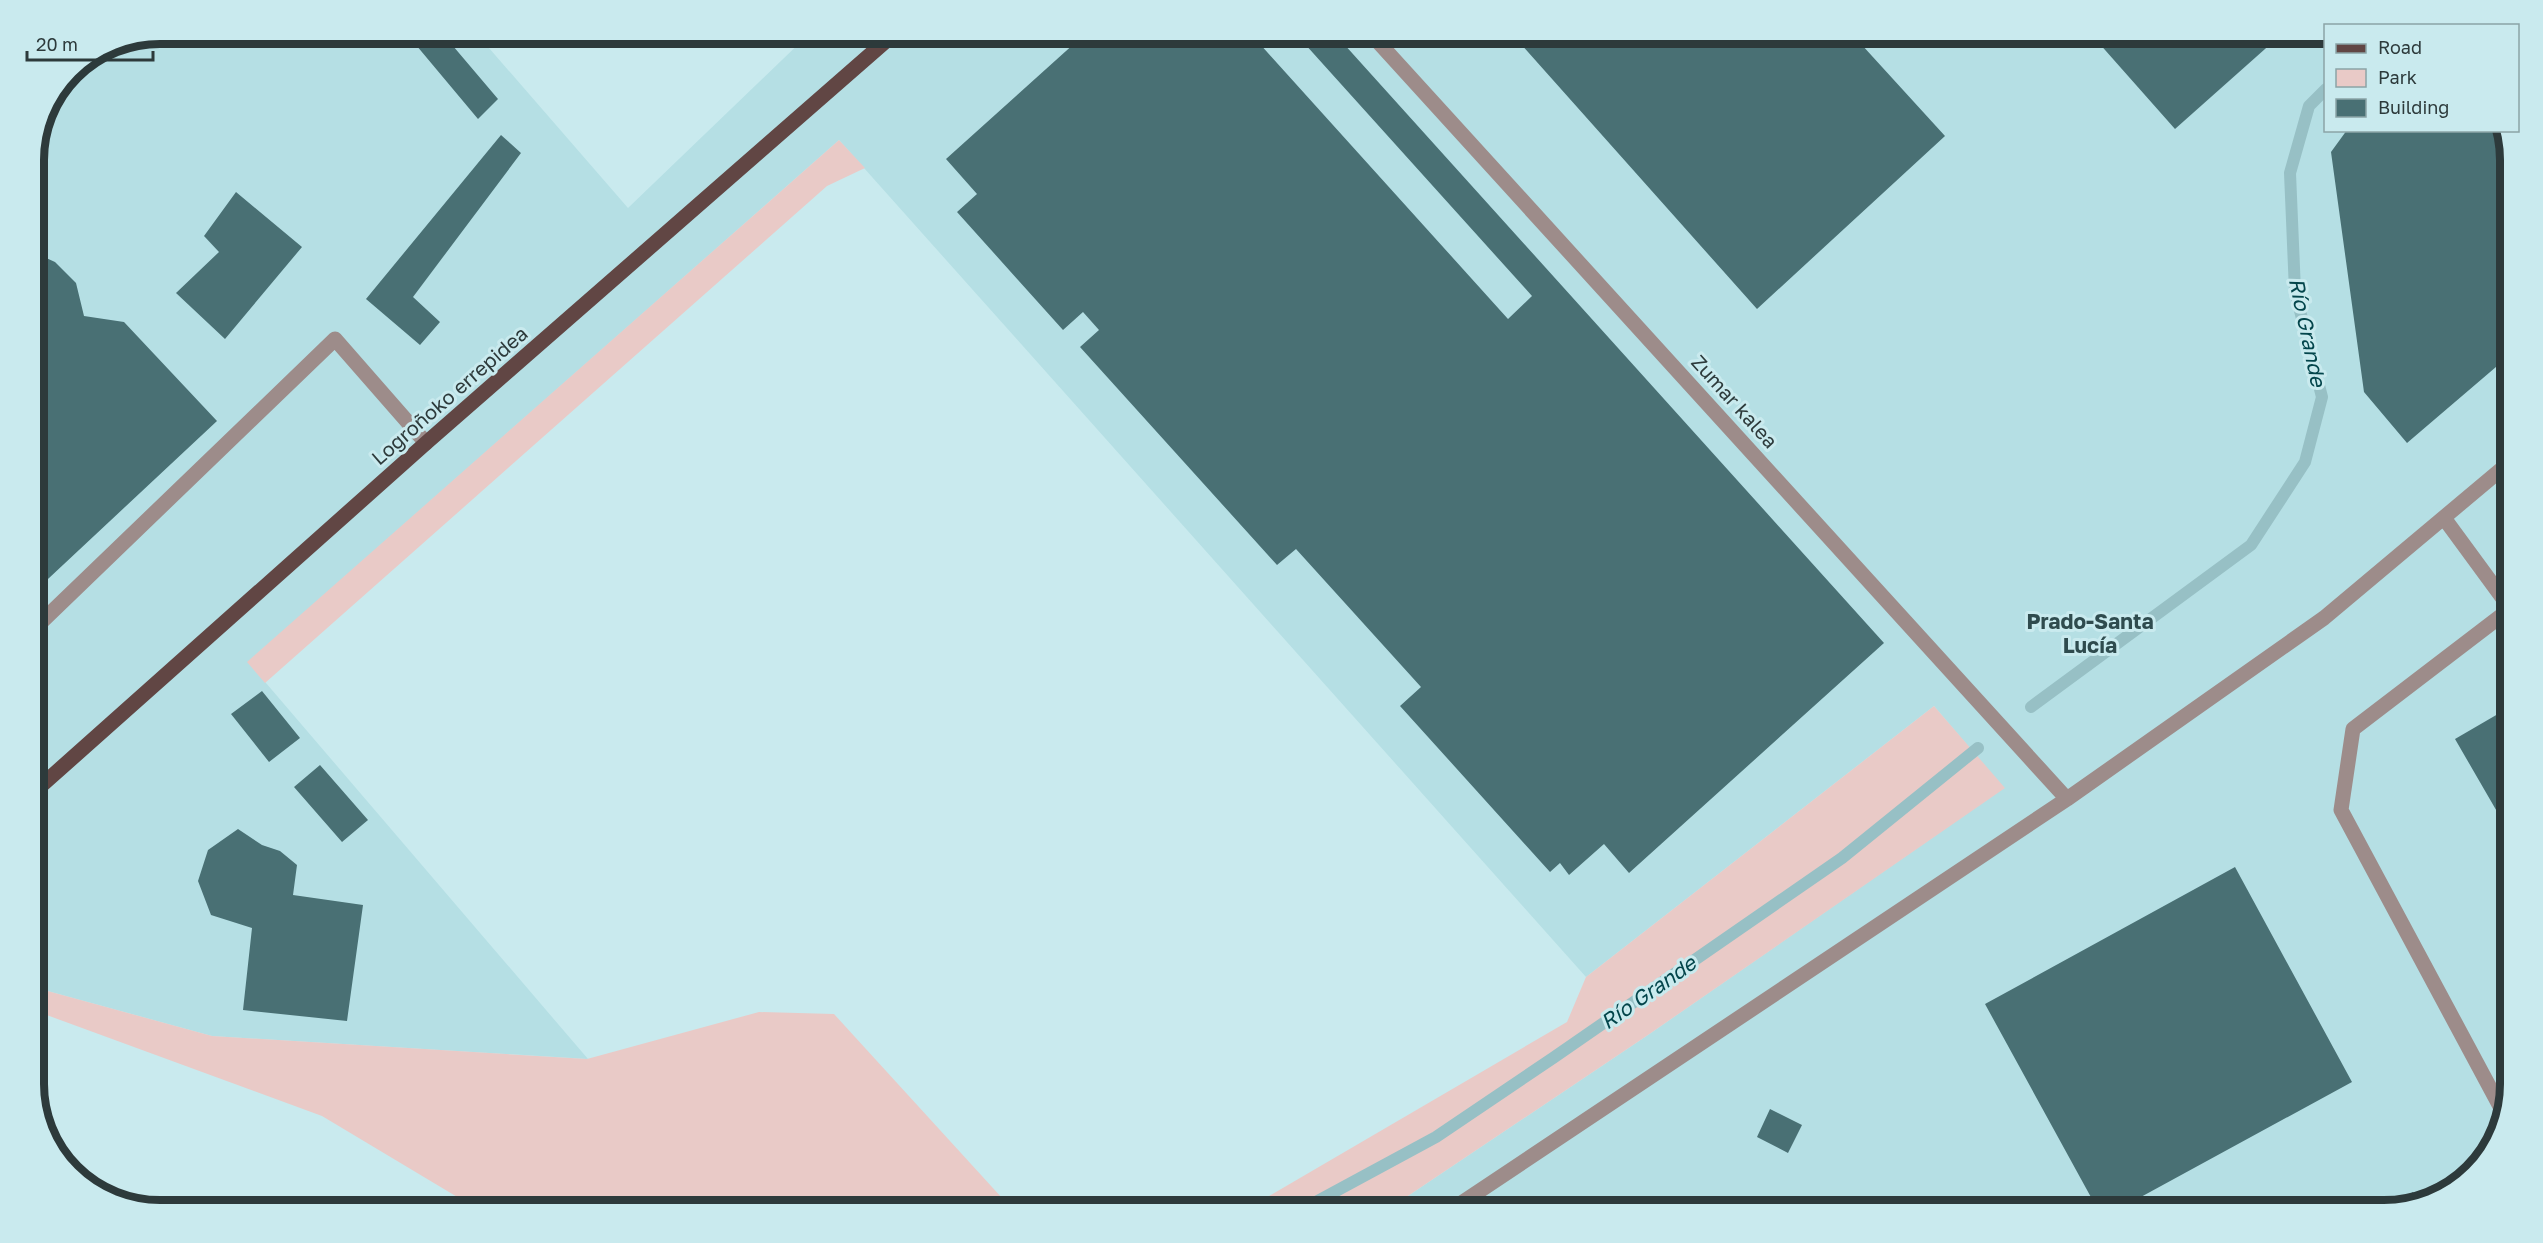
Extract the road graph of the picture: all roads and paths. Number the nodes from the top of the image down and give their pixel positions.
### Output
1 (882, 44) edge
2 (1380, 44) edge
3 (426, 443) junction
4 (2499, 471) edge
5 (2444, 518) junction
6 (2499, 594) edge
7 (2499, 616) edge
8 (44, 619) edge
9 (44, 783) edge
10 (2067, 799) junction
11 (2498, 1101) edge
12 (1467, 1199) edge

1 - 3 main road, Logroñoko errepidea
2 - 10 street, Zumar kalea
3 - 8 street
3 - 9 main road, Logroñoko errepidea
4 - 5 street
5 - 6 street
5 - 10 street
7 - 11 street
10 - 12 street

